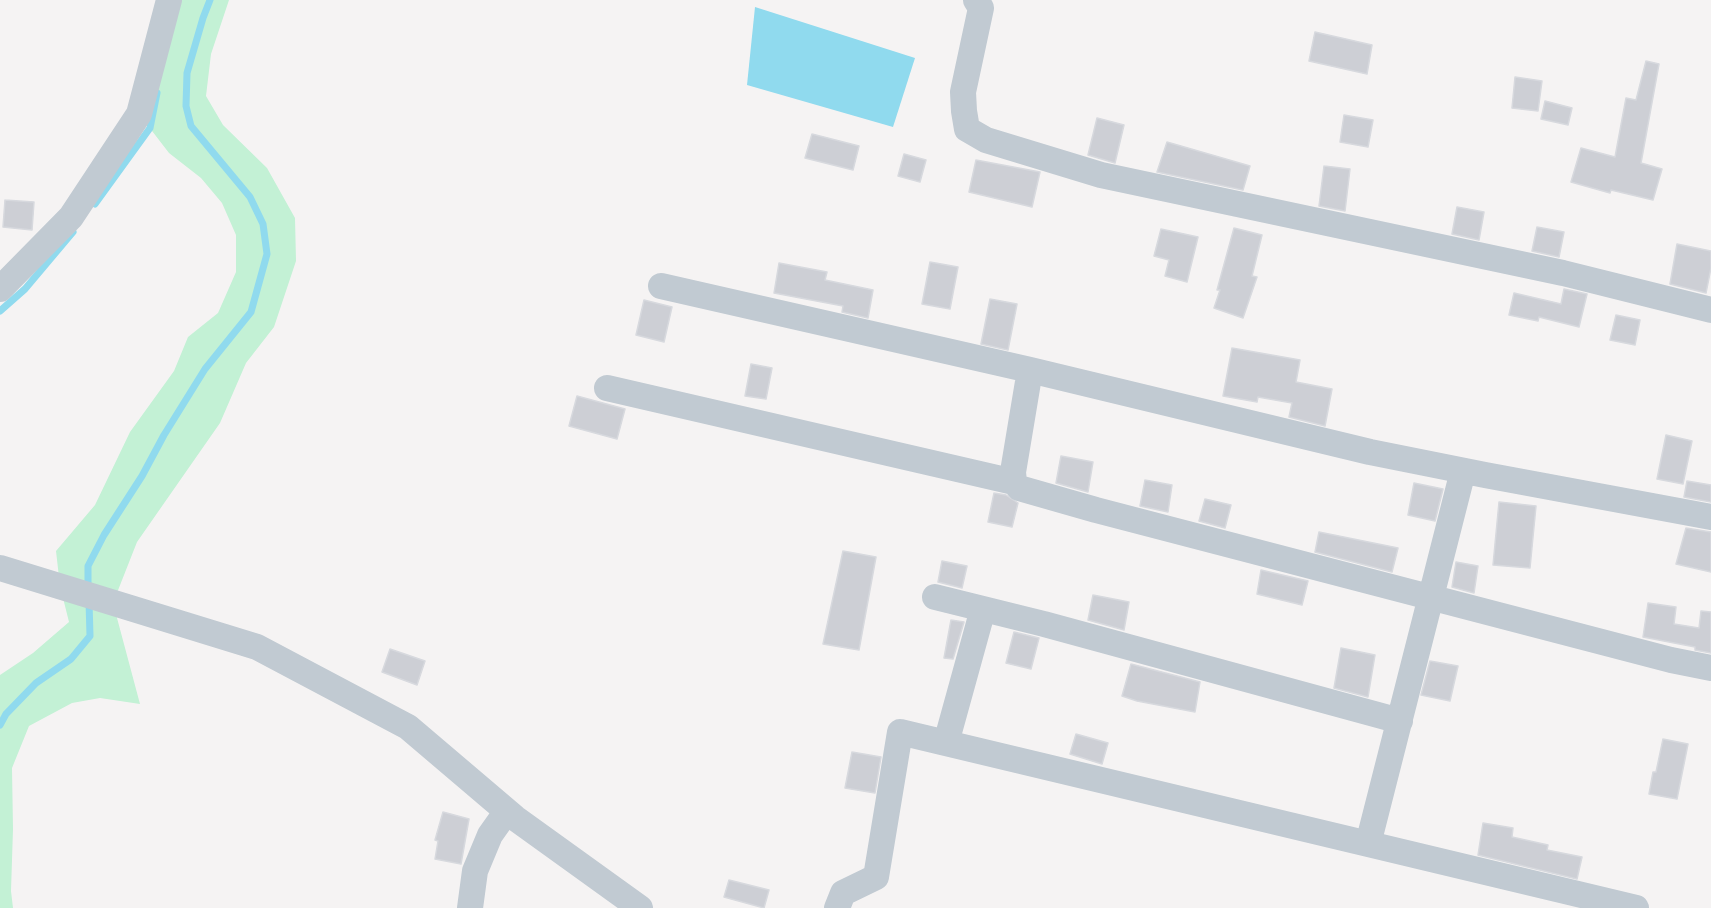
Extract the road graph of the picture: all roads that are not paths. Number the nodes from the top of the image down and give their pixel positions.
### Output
1 (169, 0) edge
2 (976, 0) edge
3 (661, 286) dead end
4 (0, 289) edge
5 (1711, 310) edge
6 (1030, 370) junction
7 (607, 388) dead end
8 (1463, 471) junction
9 (1014, 482) junction
10 (1711, 517) edge
11 (0, 568) edge
12 (934, 597) dead end
13 (1431, 597) junction
14 (982, 609) junction
15 (1711, 668) edge
16 (1400, 721) junction
17 (946, 743) junction
18 (507, 811) junction
19 (1368, 844) junction
20 (470, 908) edge
21 (640, 908) edge
22 (837, 908) edge
23 (1636, 908) edge

1 - 4 street
2 - 5 street
3 - 6 street
6 - 8 street
6 - 9 street
7 - 9 street
8 - 10 street
8 - 13 street
9 - 13 street
11 - 18 street
12 - 14 street
13 - 15 street
13 - 16 street
14 - 16 street
14 - 17 street
16 - 19 street
17 - 19 street
17 - 22 street
18 - 20 street
18 - 21 street
19 - 23 street

